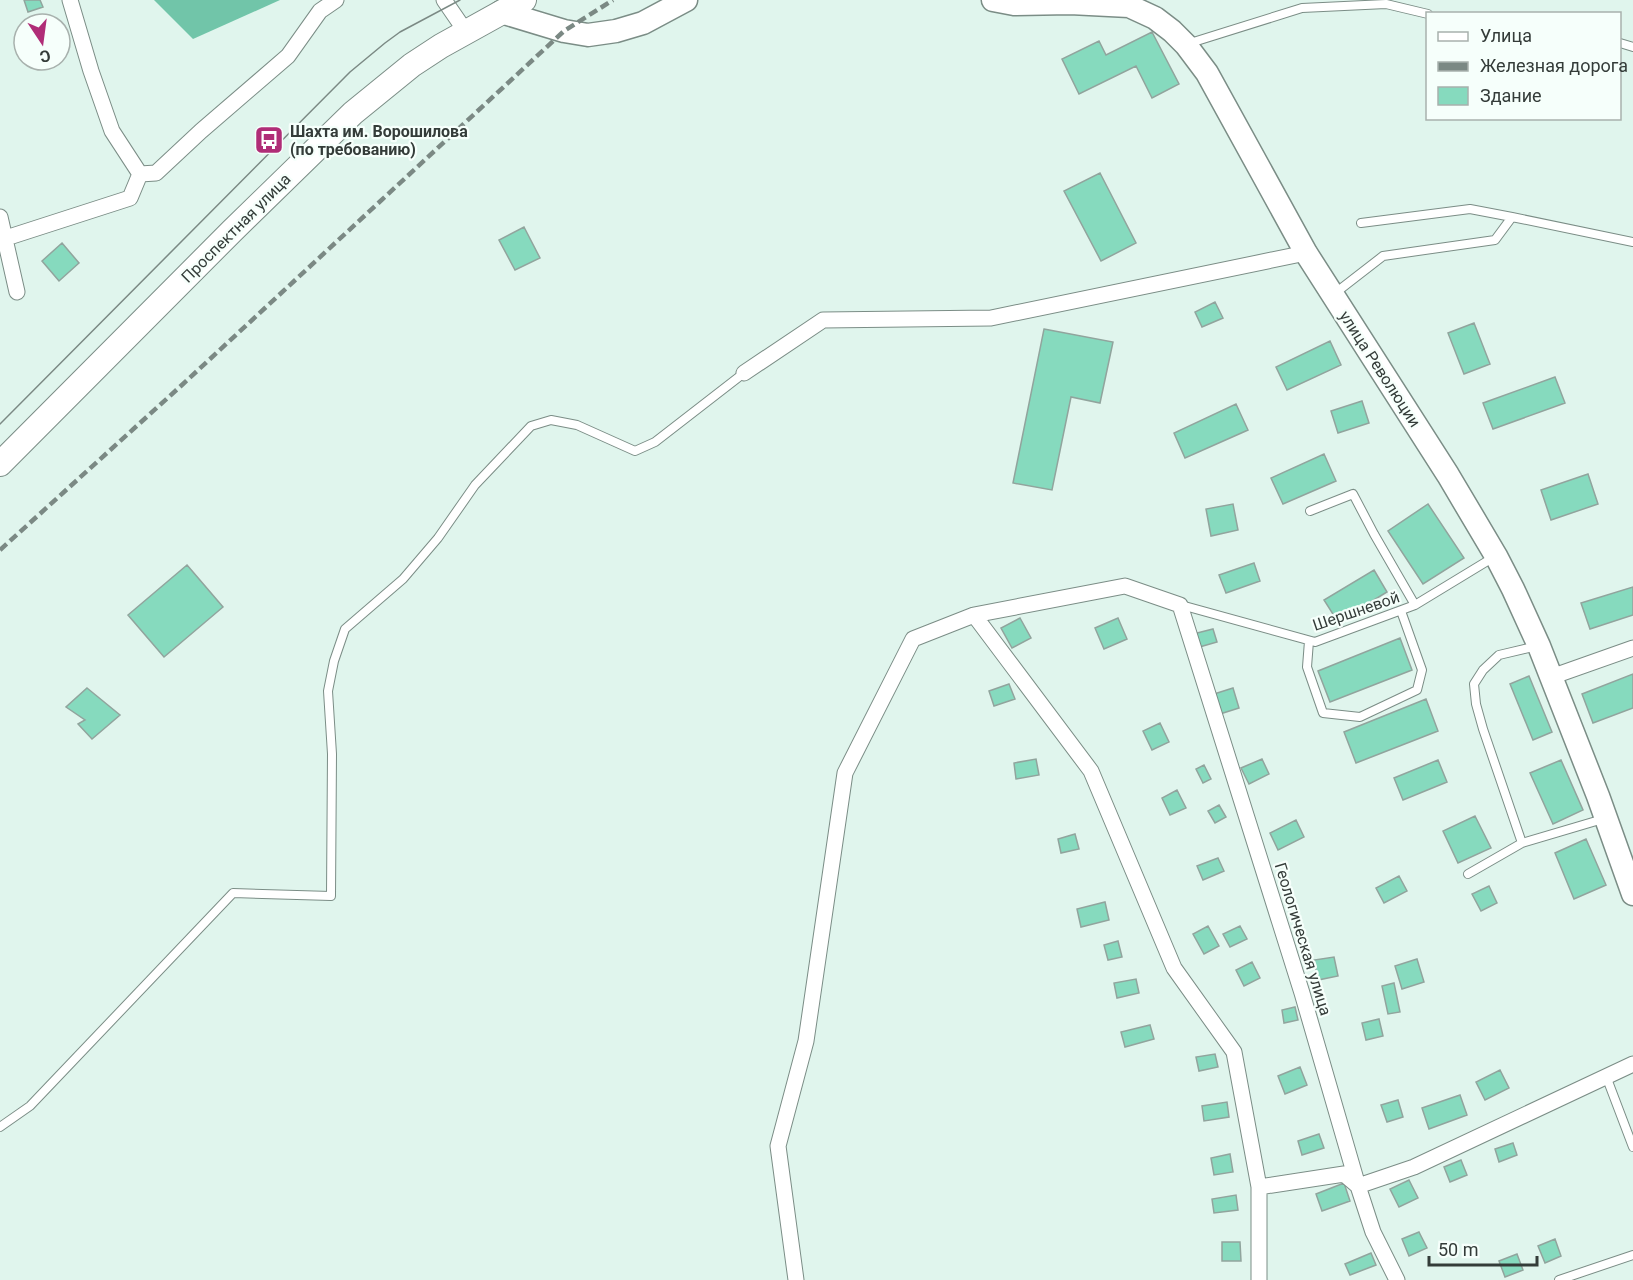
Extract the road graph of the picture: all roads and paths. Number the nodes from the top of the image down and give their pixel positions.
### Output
1 (70, 0) edge
2 (336, 0) edge
3 (444, 0) edge
4 (524, 0) edge
5 (686, 0) edge
6 (993, 0) edge
7 (501, 12) junction
8 (1426, 14) edge
9 (466, 32) junction
10 (1186, 45) junction
11 (140, 174) junction
12 (0, 217) edge
13 (1512, 217) junction
14 (1361, 223) dead end
15 (6, 238) junction
16 (1633, 242) edge
17 (1306, 253) junction
18 (17, 292) dead end
19 (1332, 295) junction
20 (744, 373) joint
21 (0, 464) edge
22 (1310, 511) dead end
23 (1496, 556) junction
24 (1180, 605) junction
25 (1415, 605) junction
26 (1401, 611) junction
27 (974, 615) junction
28 (1309, 640) junction
29 (1539, 646) junction
30 (1633, 648) edge
31 (1551, 677) junction
32 (1606, 818) junction
33 (1522, 843) junction
34 (1468, 874) dead end
35 (1633, 894) edge
36 (1633, 1064) edge
37 (1606, 1076) junction
38 (0, 1127) edge
39 (1633, 1147) edge
40 (1358, 1186) junction
41 (1259, 1187) junction
42 (1633, 1255) edge
43 (796, 1280) edge
44 (1259, 1280) edge
45 (1397, 1280) edge
46 (1560, 1280) edge

1 - 11 street
2 - 11 street
3 - 9 street
4 - 7 main road, Проспектная улица
5 - 7 street
6 - 10 street, улица Революции
7 - 9 main road, Проспектная улица
8 - 10 lane
9 - 21 main road, Проспектная улица
10 - 17 street, улица Революции
11 - 15 street
12 - 15 street
13 - 14 lane
13 - 16 lane
13 - 19 lane
15 - 18 street
17 - 19 street, улица Революции
17 - 20 street
19 - 23 street, улица Революции
20 - 38 lane
22 - 25 lane
23 - 25 lane, Шершневой
23 - 29 street, улица Революции
24 - 27 street
24 - 28 lane, Шершневой
24 - 40 street, Геологическая улица
25 - 26 lane, Шершневой
26 - 28 lane, Шершневой
26 - 28 lane
27 - 41 street
27 - 43 street
29 - 31 street, улица Революции
29 - 33 lane
30 - 31 street
31 - 32 street, улица Революции
32 - 33 lane
32 - 35 street, улица Революции
33 - 34 lane
36 - 37 street
37 - 39 lane
37 - 40 street
40 - 41 street
40 - 45 street, Геологическая улица
41 - 44 street
42 - 46 lane

